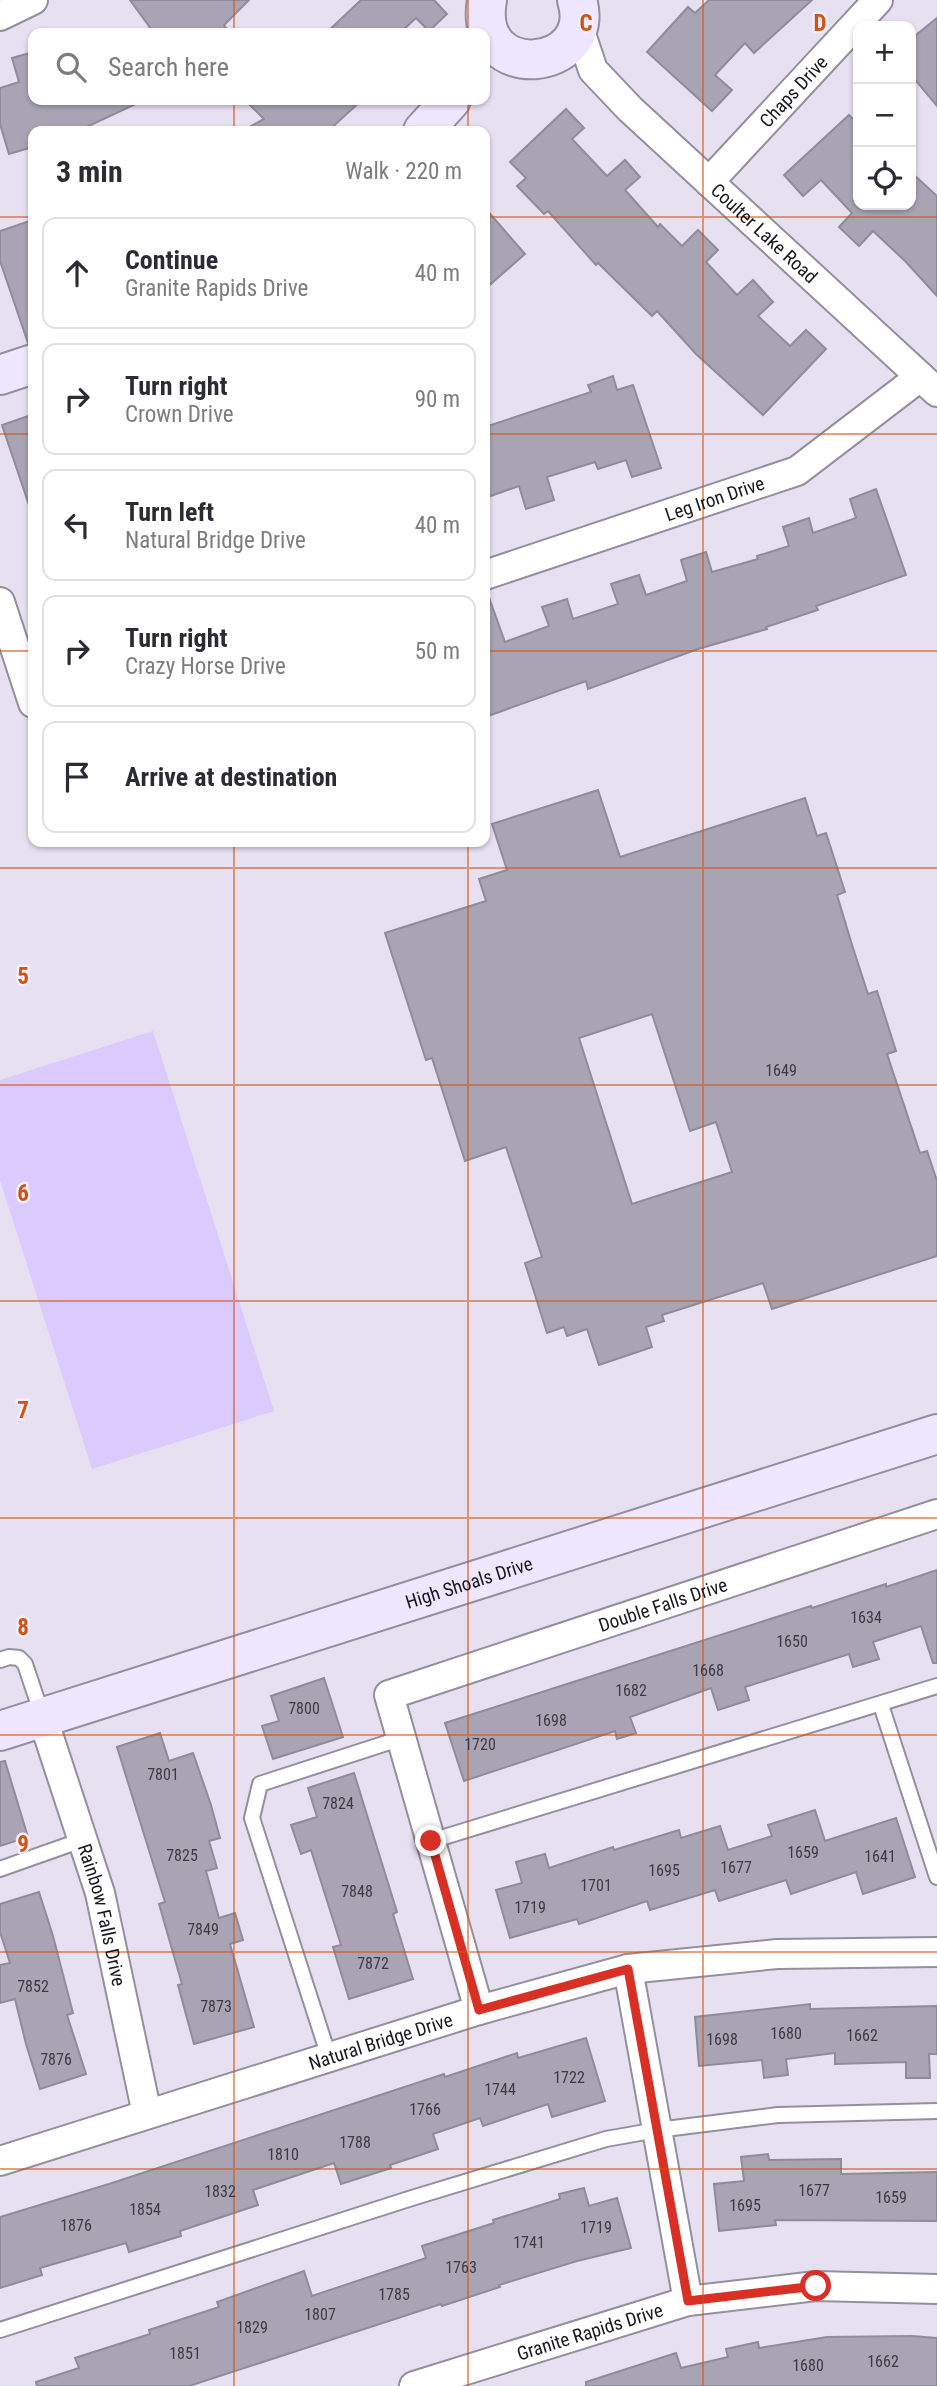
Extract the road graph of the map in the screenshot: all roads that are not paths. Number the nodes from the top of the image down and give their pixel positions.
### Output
1 (33, 0) edge
2 (878, 0) edge
3 (578, 12) edge
4 (0, 16) edge
5 (490, 40) edge
6 (552, 56) junction
7 (593, 69) junction
8 (446, 105) edge
9 (428, 126) edge
10 (709, 183) junction
11 (28, 366) edge
12 (0, 375) edge
13 (929, 384) edge
14 (490, 573) edge
15 (0, 602) edge
16 (28, 689) edge
17 (937, 1434) edge
18 (937, 1514) edge
19 (0, 1660) edge
20 (937, 1686) edge
21 (881, 1704) junction
22 (43, 1719) junction
23 (0, 1731) edge
24 (402, 1738) junction
25 (82, 1840) junction
26 (431, 1841) junction
27 (0, 1869) edge
28 (937, 1877) edge
29 (937, 1952) edge
30 (628, 1969) junction
31 (479, 2010) junction
32 (329, 2057) junction
33 (937, 2111) edge
34 (147, 2113) junction
35 (657, 2130) junction
36 (0, 2161) edge
37 (937, 2289) edge
38 (688, 2301) junction
39 (0, 2330) edge
40 (414, 2386) edge

1 - 4 street
2 - 10 street, Chaps Drive
3 - 6 street
3 - 7 street, Coulter Lake Road
5 - 6 street
6 - 7 street, Coulter Lake Road
7 - 10 street, Coulter Lake Road
8 - 9 street
10 - 13 street, Coulter Lake Road
11 - 12 street
13 - 14 street, Leg Iron Drive
15 - 16 street
17 - 22 street, High Shoals Drive
18 - 24 street, Double Falls Drive
19 - 22 lane
20 - 21 lane
21 - 26 lane
21 - 28 lane
22 - 23 street, High Shoals Drive
22 - 25 street, Rainbow Falls Drive
24 - 26 street
24 - 32 lane
25 - 27 lane
25 - 34 street, Rainbow Falls Drive
26 - 31 street
29 - 30 street, Natural Bridge Drive
30 - 31 street, Natural Bridge Drive
30 - 35 street
31 - 32 street, Natural Bridge Drive
32 - 34 street, Natural Bridge Drive
33 - 35 lane
34 - 36 street, Natural Bridge Drive
35 - 38 street
35 - 39 lane
37 - 38 street, Granite Rapids Drive
38 - 40 street, Granite Rapids Drive

